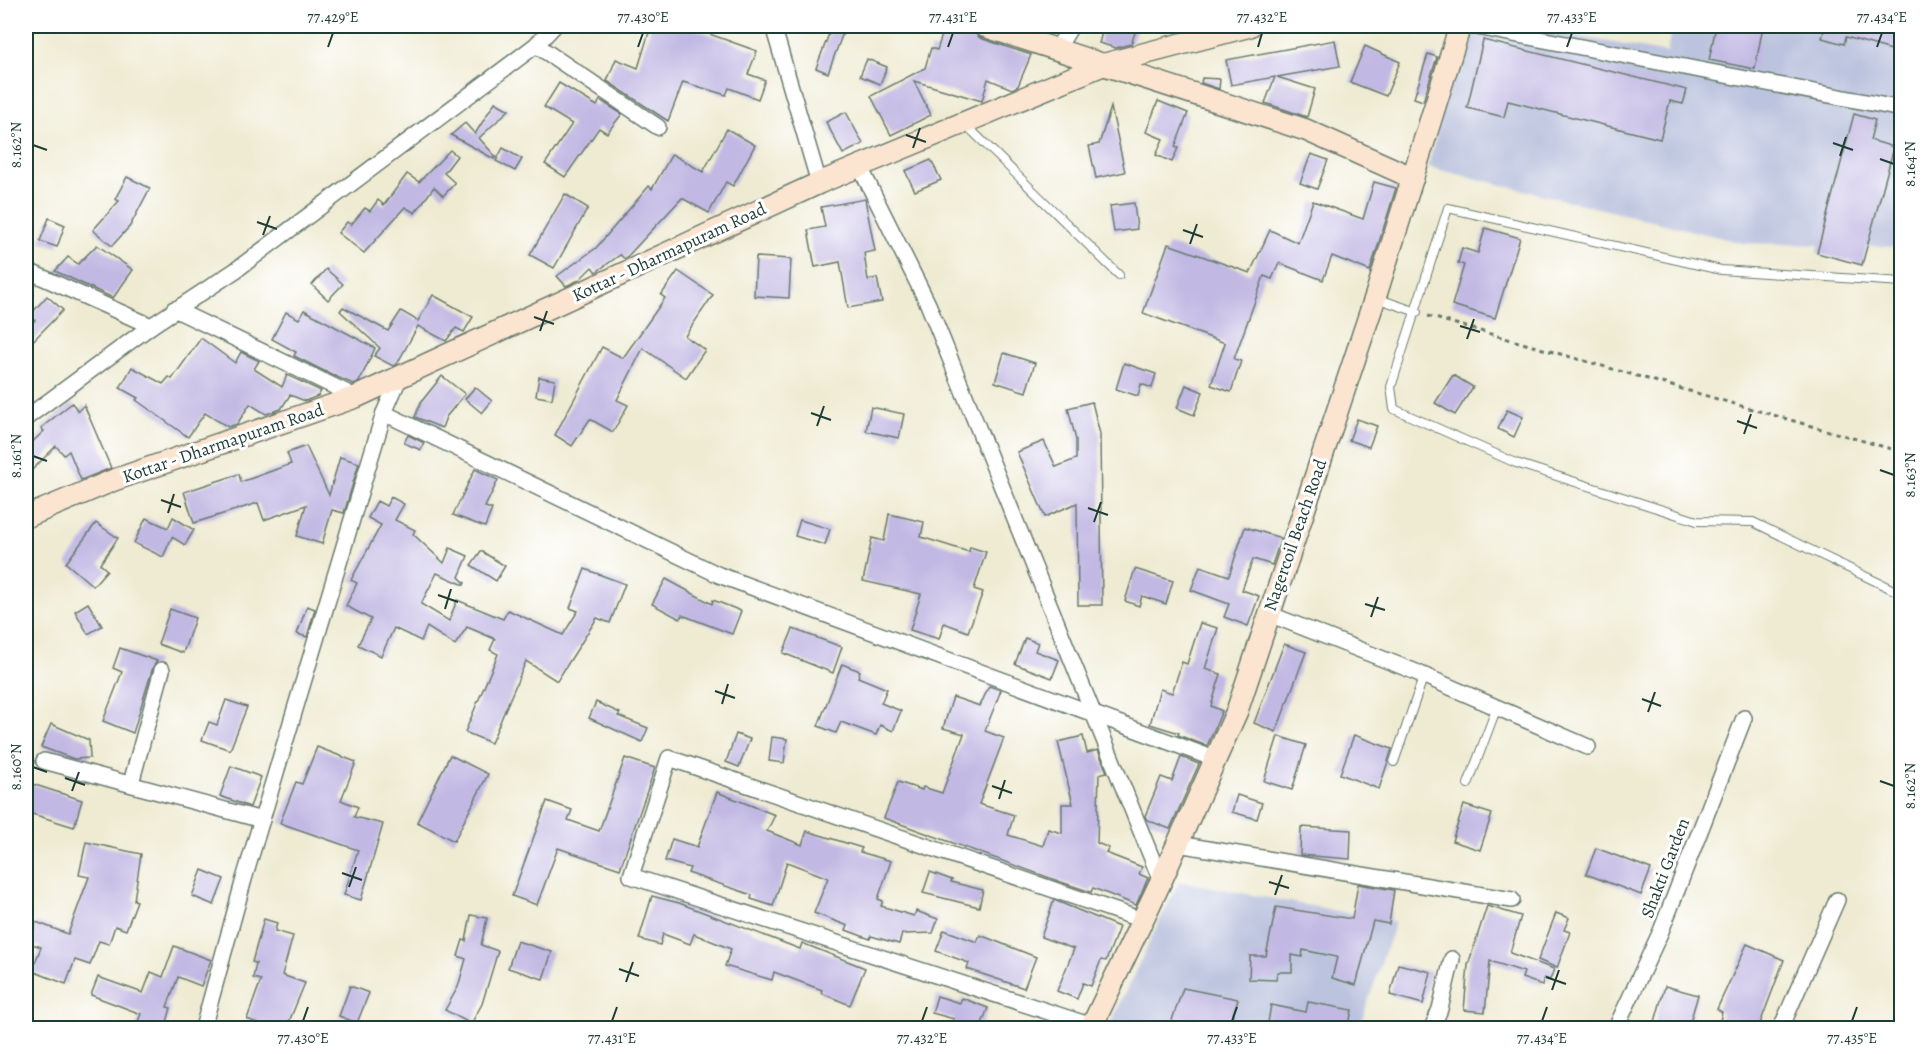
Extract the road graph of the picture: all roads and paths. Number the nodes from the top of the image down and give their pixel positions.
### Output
1 (554, 26) edge
2 (773, 26) edge
3 (984, 26) edge
4 (1071, 26) edge
5 (1250, 26) edge
6 (1460, 26) edge
7 (1472, 26) edge
8 (536, 45) junction
9 (1057, 49) junction
10 (1105, 64) junction
11 (1902, 109) edge
12 (964, 123) junction
13 (658, 127) dead end
14 (861, 167) junction
15 (1413, 178) junction
16 (819, 183) junction
17 (26, 270) edge
18 (1119, 275) dead end
19 (1902, 282) edge
20 (1375, 298) junction
21 (174, 309) junction
22 (1417, 312) junction
23 (151, 326) junction
24 (401, 374) junction
25 (356, 397) junction
26 (384, 413) junction
27 (26, 418) edge
28 (1902, 452) edge
29 (26, 517) edge
30 (1902, 594) edge
31 (1269, 614) junction
32 (162, 670) dead end
33 (1424, 675) junction
34 (1497, 707) junction
35 (1096, 716) junction
36 (1744, 718) dead end
37 (1588, 747) dead end
38 (1215, 759) junction
39 (44, 761) dead end
40 (1394, 762) dead end
41 (131, 783) junction
42 (1468, 784) dead end
43 (262, 820) junction
44 (1178, 844) junction
45 (1161, 881) junction
46 (1512, 900) dead end
47 (1837, 900) dead end
48 (1142, 920) junction
49 (1452, 959) dead end
50 (1091, 1027) edge
51 (203, 1029) edge
52 (1432, 1029) edge
53 (1616, 1029) edge
54 (1780, 1029) edge

1 - 8 street
2 - 16 street
3 - 9 main road
4 - 9 street
5 - 10 main road, Kottar - Dharmapuram Road
6 - 15 main road, Nagercoil Beach Road
7 - 11 street
8 - 13 street
8 - 21 street
9 - 10 main road
10 - 12 main road, Kottar - Dharmapuram Road
10 - 15 main road
12 - 14 main road, Kottar - Dharmapuram Road
12 - 18 lane
14 - 16 main road, Kottar - Dharmapuram Road
14 - 35 street
15 - 20 main road, Nagercoil Beach Road
16 - 24 main road, Kottar - Dharmapuram Road
17 - 23 street
19 - 22 lane
20 - 22 lane
20 - 31 main road, Nagercoil Beach Road
21 - 23 street
21 - 25 street
22 - 28 path
22 - 30 lane
23 - 27 street
24 - 25 main road, Kottar - Dharmapuram Road
24 - 26 street
25 - 29 main road, Kottar - Dharmapuram Road
26 - 35 street
26 - 43 street
31 - 33 street
31 - 38 main road, Nagercoil Beach Road
32 - 41 street
33 - 34 street
33 - 40 lane
34 - 37 street
34 - 42 lane
35 - 38 street
35 - 45 street
36 - 53 street, Shakti Garden
38 - 44 main road, Nagercoil Beach Road
39 - 41 street
41 - 43 street
43 - 51 street
44 - 45 main road, Nagercoil Beach Road
44 - 46 street
45 - 48 main road, Nagercoil Beach Road
47 - 54 street
48 - 50 main road, Nagercoil Beach Road
48 - 50 street
49 - 52 street

